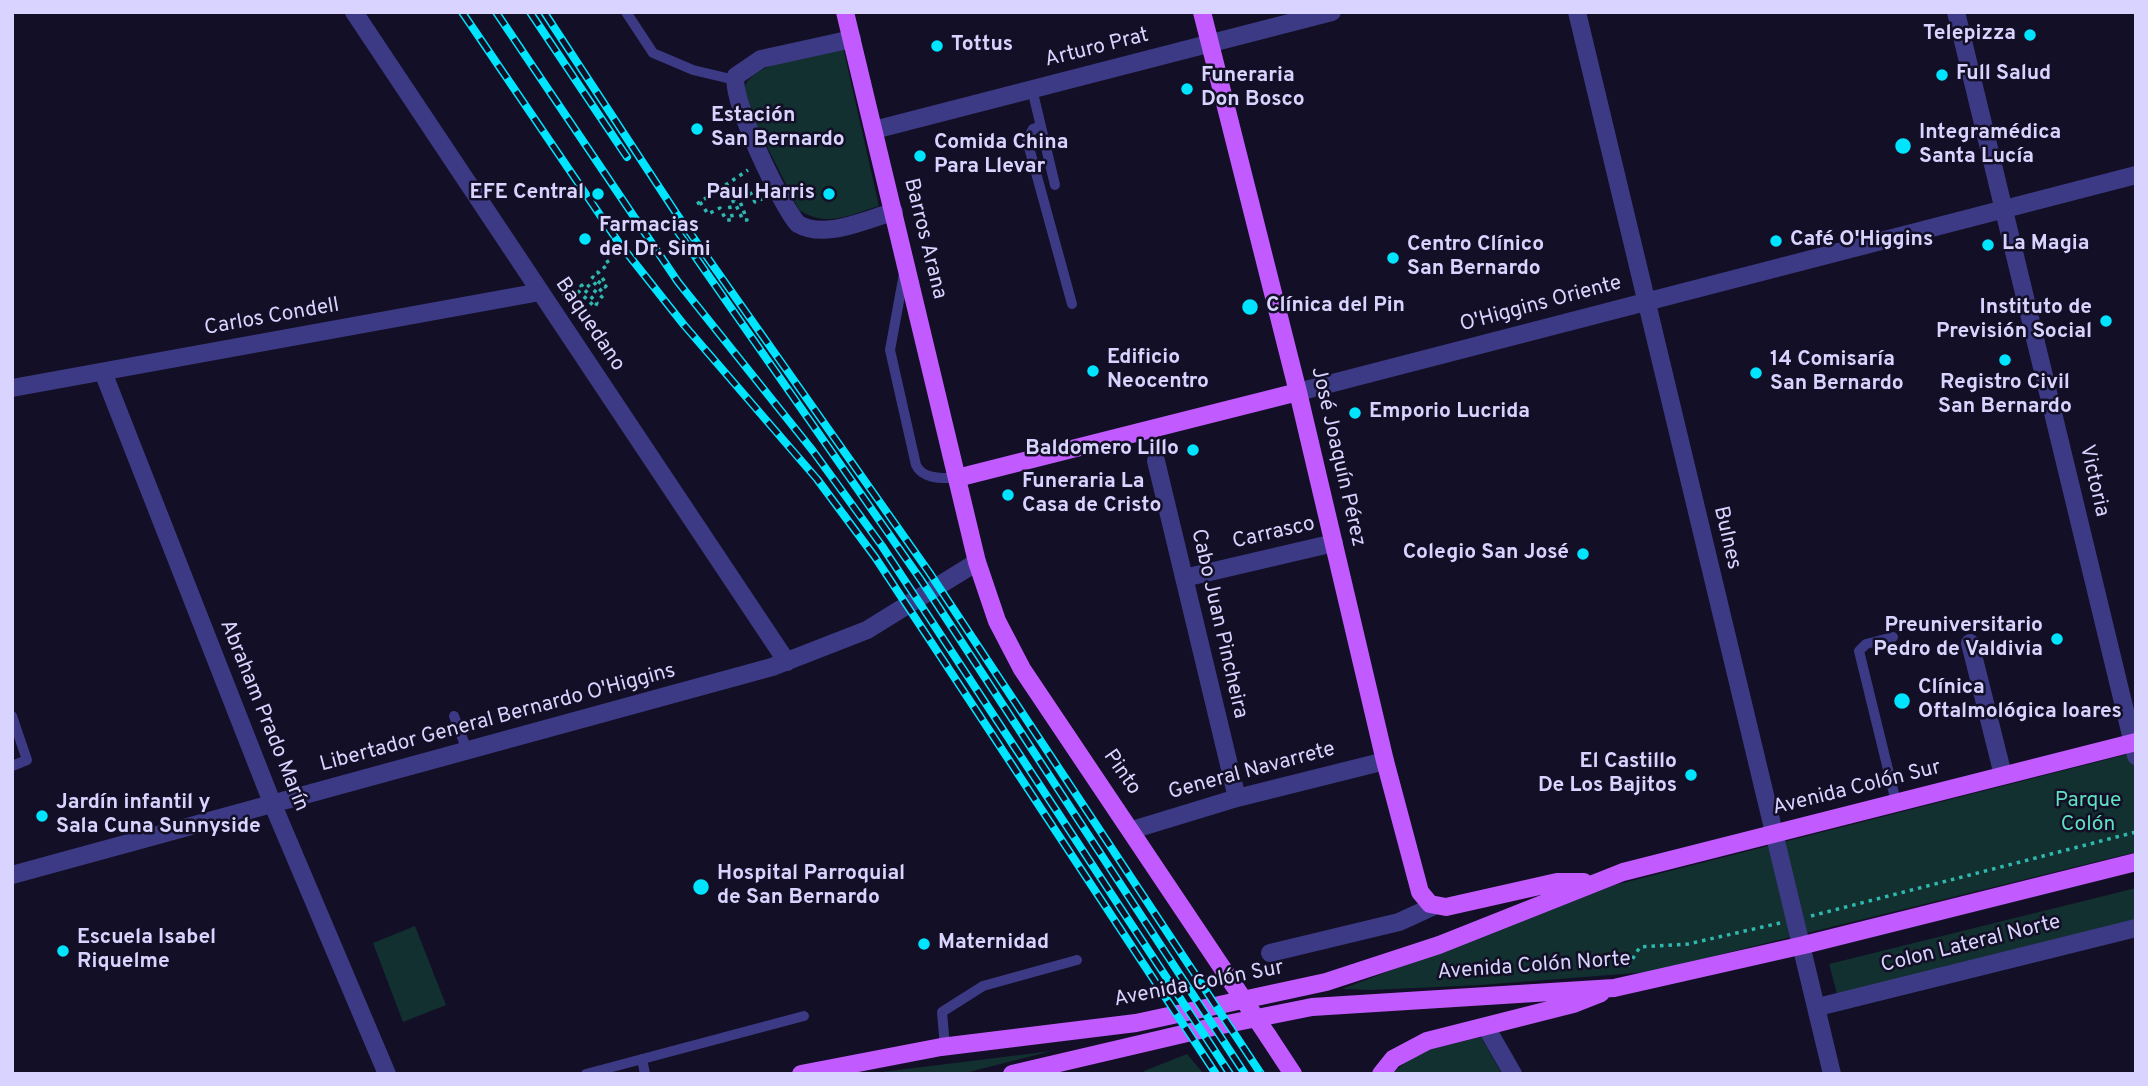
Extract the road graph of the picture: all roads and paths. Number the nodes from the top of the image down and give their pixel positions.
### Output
1 (354, 12) edge
2 (626, 12) edge
3 (845, 12) edge
4 (1202, 12) edge
5 (1332, 12) edge
6 (1577, 12) edge
7 (1956, 12) edge
8 (852, 39) junction
9 (1210, 44) junction
10 (735, 80) junction
11 (1032, 89) junction
12 (1041, 126) junction
13 (874, 130) junction
14 (743, 174) dead end
15 (2136, 175) edge
16 (1055, 185) dead end
17 (762, 199) dead end
18 (2004, 209) junction
19 (894, 212) junction
20 (601, 251) dead end
21 (906, 261) junction
22 (544, 299) junction
23 (1648, 301) junction
24 (1072, 304) dead end
25 (103, 372) junction
26 (12, 388) edge
27 (1298, 392) junction
28 (1156, 461) dead end
29 (957, 478) junction
30 (1334, 543) junction
31 (977, 562) junction
32 (1184, 578) junction
33 (1893, 637) dead end
34 (1970, 643) dead end
35 (787, 662) junction
36 (12, 716) edge
37 (454, 716) dead end
38 (2135, 747) edge
39 (467, 750) junction
40 (1385, 761) junction
41 (12, 765) edge
42 (2003, 775) junction
43 (1237, 798) junction
44 (1896, 802) junction
45 (273, 805) junction
46 (1132, 830) junction
47 (2136, 832) edge
48 (1775, 833) junction
49 (2136, 862) edge
50 (12, 875) edge
51 (1591, 883) junction
52 (1434, 906) junction
53 (1797, 919) junction
54 (2136, 928) edge
55 (1804, 945) junction
56 (1270, 953) dead end
57 (1077, 960) dead end
58 (1614, 988) junction
59 (1818, 1006) junction
60 (804, 1016) dead end
61 (1486, 1027) junction
62 (945, 1047) junction
63 (642, 1059) junction
64 (387, 1074) edge
65 (586, 1074) edge
66 (646, 1074) edge
67 (801, 1074) edge
68 (1012, 1074) edge
69 (1293, 1074) edge
70 (1381, 1074) edge
71 (1513, 1074) edge
72 (1832, 1074) edge

1 - 22 street, Baquedano
2 - 10 lane
3 - 8 main road, Barros Arana
4 - 9 main road, José Joaquín Pérez
5 - 9 street, Arturo Prat
6 - 23 street, Bulnes
7 - 18 street, Victoria
8 - 10 street
8 - 13 main road, Barros Arana
9 - 11 street, Arturo Prat
9 - 27 main road, José Joaquín Pérez
10 - 19 street
11 - 12 lane
11 - 13 street, Arturo Prat
12 - 16 lane
12 - 24 lane
13 - 19 main road, Barros Arana
14 - 17 path
15 - 18 street, O'Higgins Oriente
18 - 23 street, O'Higgins Oriente
18 - 38 street, Victoria
19 - 21 main road, Barros Arana
20 - 22 path
21 - 29 main road, Barros Arana
21 - 29 lane
22 - 25 street, Carlos Condell
22 - 35 street, Baquedano
23 - 27 street, O'Higgins Oriente
23 - 48 street, Bulnes
25 - 26 street, Carlos Condell
25 - 45 street, Abraham Prado Marín
27 - 29 main road, O'Higgins Oriente
27 - 30 main road, José Joaquín Pérez
28 - 32 street, Cabo Juan Pincheira
29 - 31 main road, Pinto
30 - 32 street, Carrasco
30 - 40 main road, José Joaquín Pérez
31 - 35 street, Libertador General Bernardo O'Higgins
31 - 46 main road, Pinto
32 - 43 street, Cabo Juan Pincheira
33 - 44 lane
34 - 42 street
35 - 39 street, Libertador General Bernardo O'Higgins
36 - 41 lane
37 - 39 lane
38 - 42 main road, Avenida Colón Sur
39 - 45 street, Libertador General Bernardo O'Higgins
40 - 43 street, General Navarrete
40 - 52 main road, José Joaquín Pérez
42 - 44 main road, Avenida Colón Sur
43 - 46 street, General Navarrete
44 - 48 main road, Avenida Colón Sur
45 - 50 street, Libertador General Bernardo O'Higgins
45 - 64 street, Abraham Prado Marín
46 - 69 main road, Pinto, bridge
47 - 53 path
48 - 51 main road, Avenida Colón Sur
48 - 53 street, Bulnes
49 - 55 main road, Avenida Colón Norte
51 - 52 main road, Avenida Colón Sur
51 - 62 main road, Avenida Colón Sur
52 - 56 street, Avenida Colón Sur
53 - 55 street, Bulnes
53 - 58 path
54 - 59 street, Colon Lateral Norte
55 - 58 main road, Avenida Colón Norte
55 - 59 street, Bulnes
57 - 62 lane
58 - 61 main road
58 - 68 main road, Avenida Colón Norte
59 - 72 street, Bulnes
60 - 63 lane
61 - 70 main road
61 - 71 street
62 - 67 main road, Avenida Colón Sur
63 - 65 lane
63 - 66 lane

